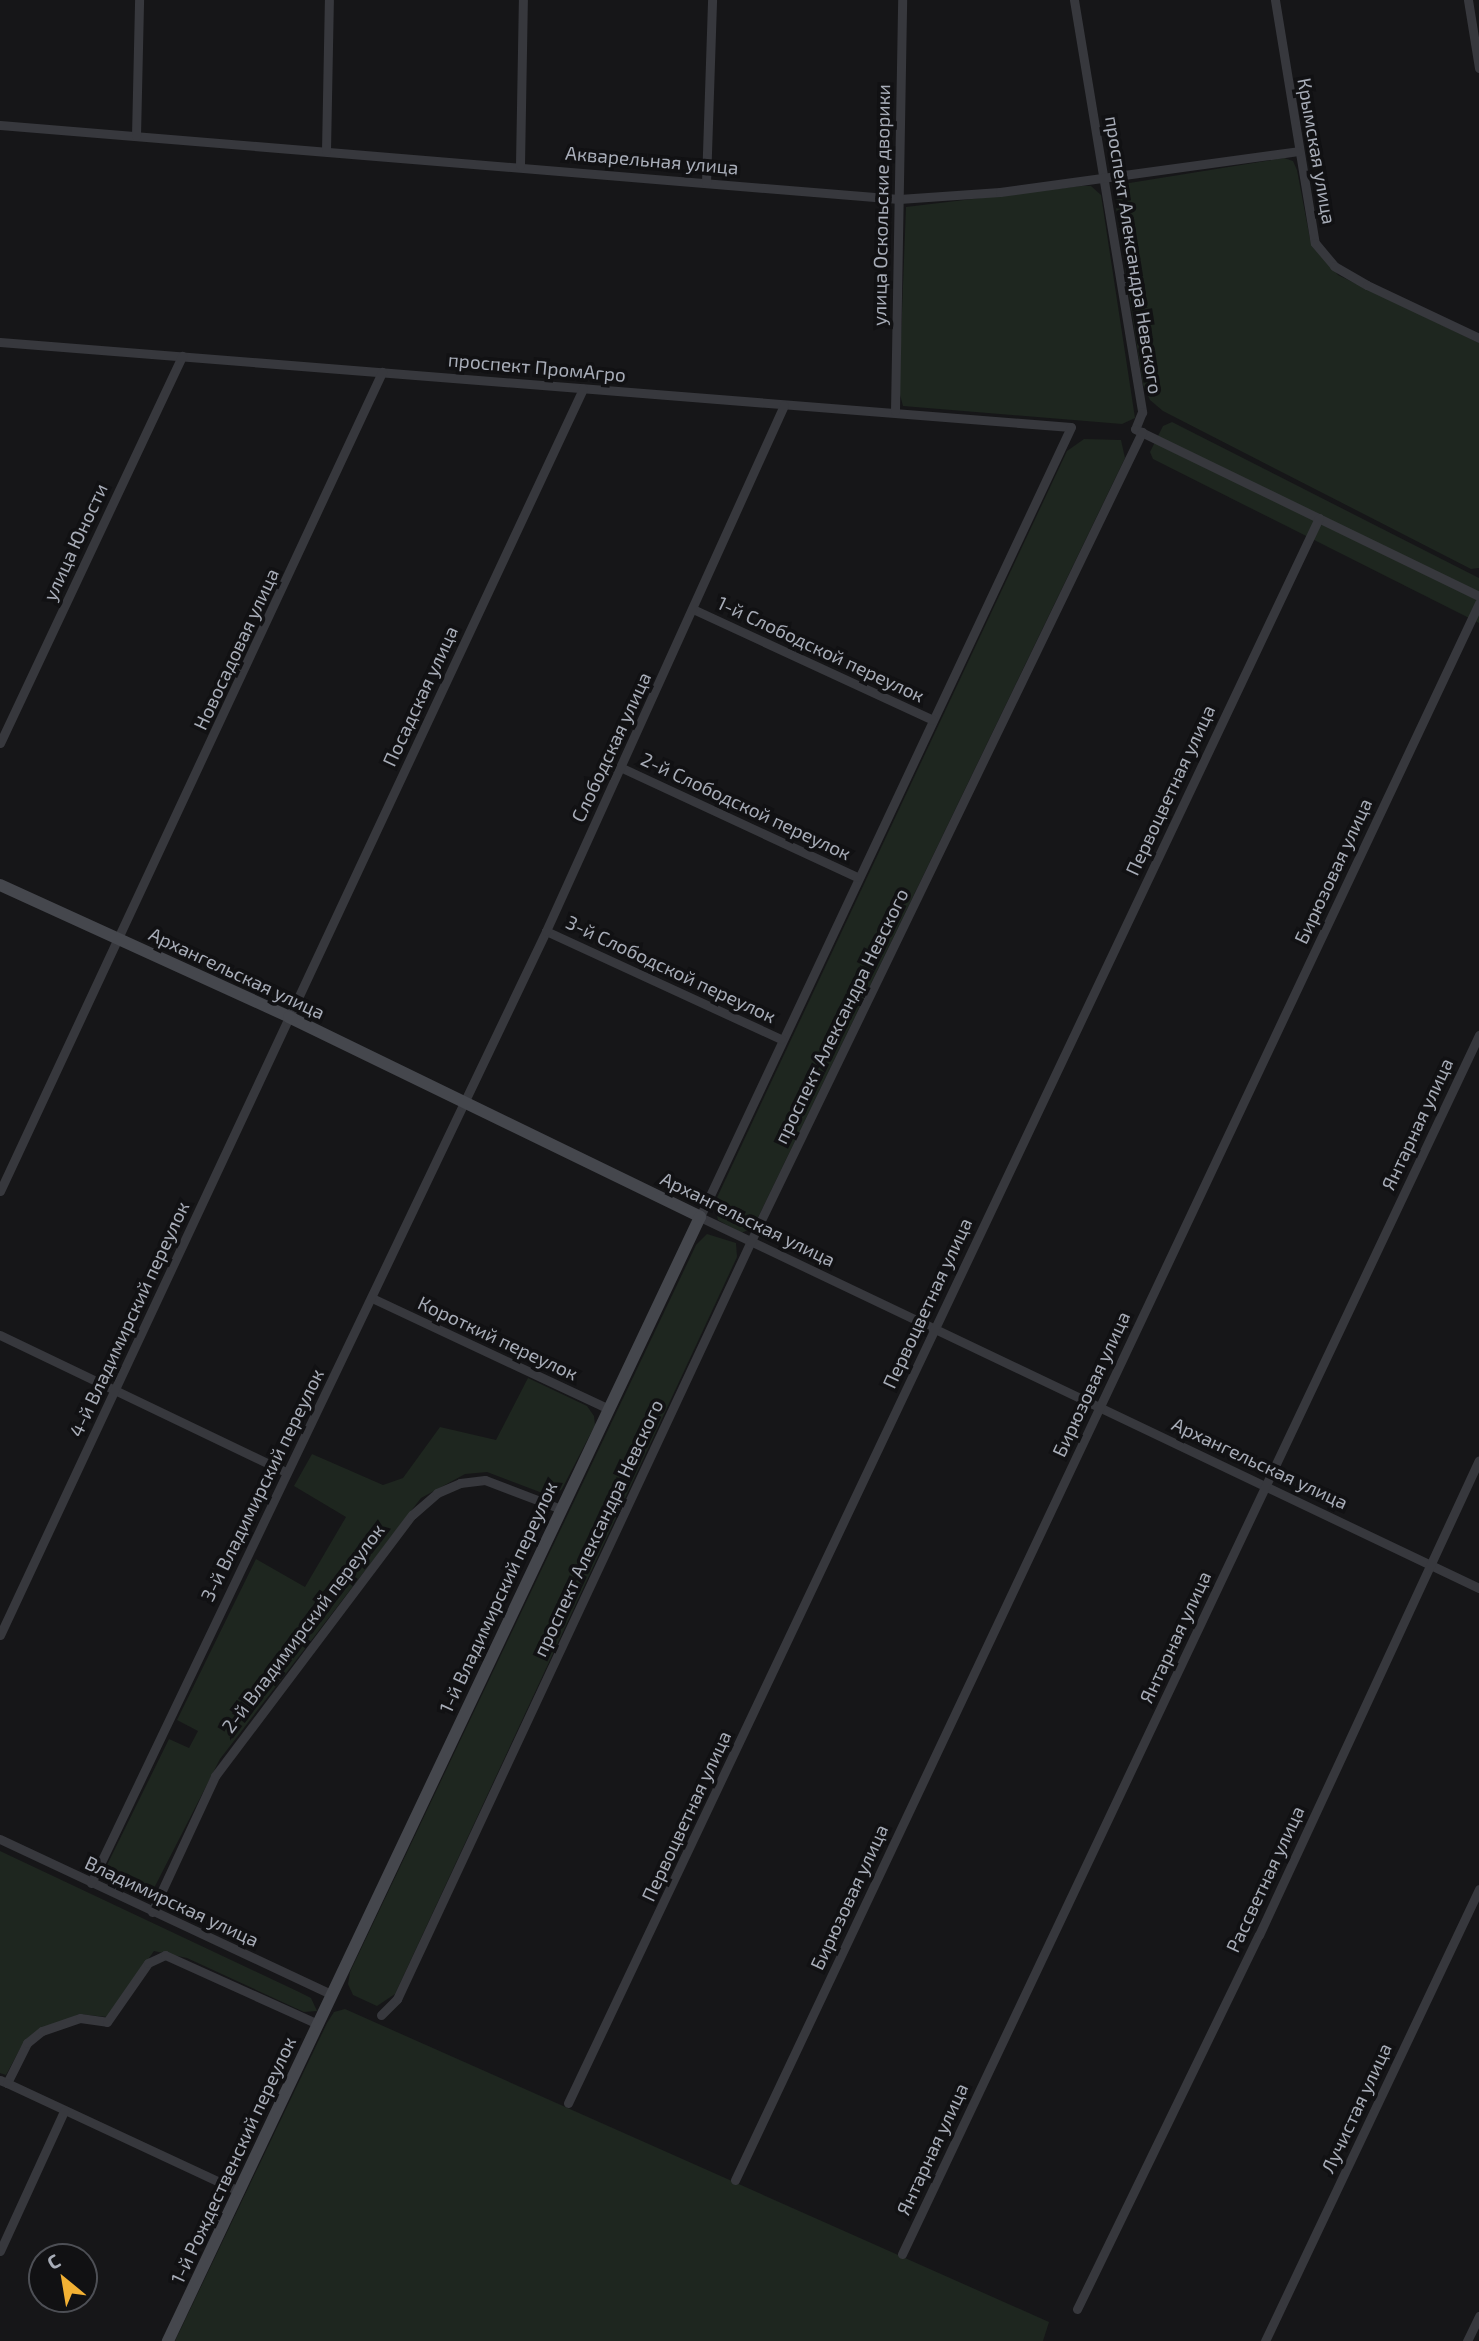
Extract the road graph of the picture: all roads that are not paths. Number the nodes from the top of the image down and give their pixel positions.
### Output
1 (139, 0) edge
2 (329, 0) edge
3 (523, 0) edge
4 (712, 0) edge
5 (902, 0) edge
6 (1074, 0) edge
7 (1275, 0) edge
8 (1468, 0) edge
9 (1479, 68) edge
10 (0, 125) edge
11 (136, 136) junction
12 (326, 150) junction
13 (1298, 151) junction
14 (520, 165) junction
15 (1105, 179) junction
16 (706, 183) junction
17 (899, 199) junction
18 (1479, 338) edge
19 (0, 342) edge
20 (182, 356) junction
21 (382, 372) junction
22 (583, 389) junction
23 (784, 405) junction
24 (895, 411) junction
25 (1142, 432) junction
26 (1319, 518) junction
27 (1479, 596) edge
28 (1479, 603) edge
29 (695, 610) junction
30 (933, 720) junction
31 (0, 743) edge
32 (620, 766) junction
33 (857, 877) junction
34 (0, 885) edge
35 (546, 931) junction
36 (120, 939) junction
37 (289, 1017) junction
38 (1479, 1035) edge
39 (781, 1039) junction
40 (463, 1102) junction
41 (0, 1191) edge
42 (701, 1217) junction
43 (750, 1243) junction
44 (372, 1298) junction
45 (933, 1331) junction
46 (0, 1335) edge
47 (115, 1390) junction
48 (1100, 1408) junction
49 (609, 1409) junction
50 (1479, 1460) edge
51 (286, 1472) junction
52 (1266, 1487) junction
53 (561, 1509) junction
54 (1429, 1565) junction
55 (1479, 1588) edge
56 (0, 1635) edge
57 (0, 1839) edge
58 (92, 1883) junction
59 (1479, 1889) edge
60 (152, 1912) junction
61 (331, 1994) junction
62 (381, 2015) dead end
63 (318, 2024) junction
64 (4, 2081) edge
65 (568, 2103) dead end
66 (64, 2111) junction
67 (735, 2180) dead end
68 (239, 2191) junction
69 (0, 2251) edge
70 (902, 2254) dead end
71 (1077, 2309) dead end
72 (1479, 2316) edge
73 (168, 2341) edge
74 (1265, 2341) edge
75 (1467, 2341) edge

1 - 11 street
2 - 12 street
3 - 14 street
4 - 16 street
5 - 17 street, улица Оскольские дворики
6 - 15 street, проспект Александра Невского
7 - 13 street, Крымская улица
8 - 9 street
10 - 11 street, Акварельная улица
11 - 12 street, Акварельная улица
12 - 14 street, Акварельная улица
13 - 15 street, Акварельная улица
13 - 18 street, Крымская улица
14 - 16 street, Акварельная улица
15 - 17 street, Акварельная улица
15 - 25 street, проспект Александра Невского
16 - 17 street, Акварельная улица
17 - 24 street, улица Оскольские дворики
19 - 20 street, проспект ПромАгро
20 - 21 street, проспект ПромАгро
20 - 31 street, улица Юности
21 - 22 street, проспект ПромАгро
21 - 36 street, Новосадовая улица
22 - 23 street, проспект ПромАгро
22 - 37 street, Посадская улица
23 - 24 street, проспект ПромАгро
23 - 29 street, Слободская улица
24 - 30 street, проспект ПромАгро
25 - 26 street
25 - 43 street, проспект Александра Невского
26 - 27 street
26 - 45 street, Первоцветная улица
28 - 48 street, Бирюзовая улица
29 - 30 street, 1-й Слободской переулок
29 - 32 street, Слободская улица
30 - 33 street
32 - 33 street, 2-й Слободской переулок
32 - 35 street, Слободская улица
33 - 39 street
34 - 36 street, Архангельская улица
35 - 39 street, 3-й Слободской переулок
35 - 40 street, Слободская улица
36 - 37 street, Архангельская улица
36 - 41 street, Новосадовая улица
37 - 40 street, Архангельская улица
37 - 47 street, 4-й Владимирский переулок
38 - 52 street, Янтарная улица
39 - 42 street
40 - 42 street, Архангельская улица
40 - 44 street, 3-й Владимирский переулок
42 - 43 street, Архангельская улица
42 - 49 street, 1-й Владимирский переулок
43 - 45 street, Архангельская улица
43 - 62 street, проспект Александра Невского
44 - 49 street, Короткий переулок
44 - 51 street, 3-й Владимирский переулок
45 - 48 street, Архангельская улица
45 - 65 street, Первоцветная улица
46 - 47 street
47 - 51 street
47 - 56 street, 4-й Владимирский переулок
48 - 52 street, Архангельская улица
48 - 67 street, Бирюзовая улица
49 - 53 street, 1-й Владимирский переулок
50 - 54 street, Рассветная улица
51 - 58 street, 3-й Владимирский переулок
52 - 54 street, Архангельская улица
52 - 70 street, Янтарная улица
53 - 60 street, 2-й Владимирский переулок
53 - 61 street, 1-й Владимирский переулок
54 - 55 street, Архангельская улица
54 - 71 street, Рассветная улица
57 - 58 street, Владимирская улица
58 - 60 street, Владимирская улица
59 - 74 street, Лучистая улица
60 - 61 street, Владимирская улица
61 - 63 street, 1-й Рождественский переулок
63 - 64 street
63 - 68 street, 1-й Рождественский переулок
64 - 66 street
66 - 68 street
66 - 69 street
68 - 73 street, 1-й Рождественский переулок
72 - 75 street

